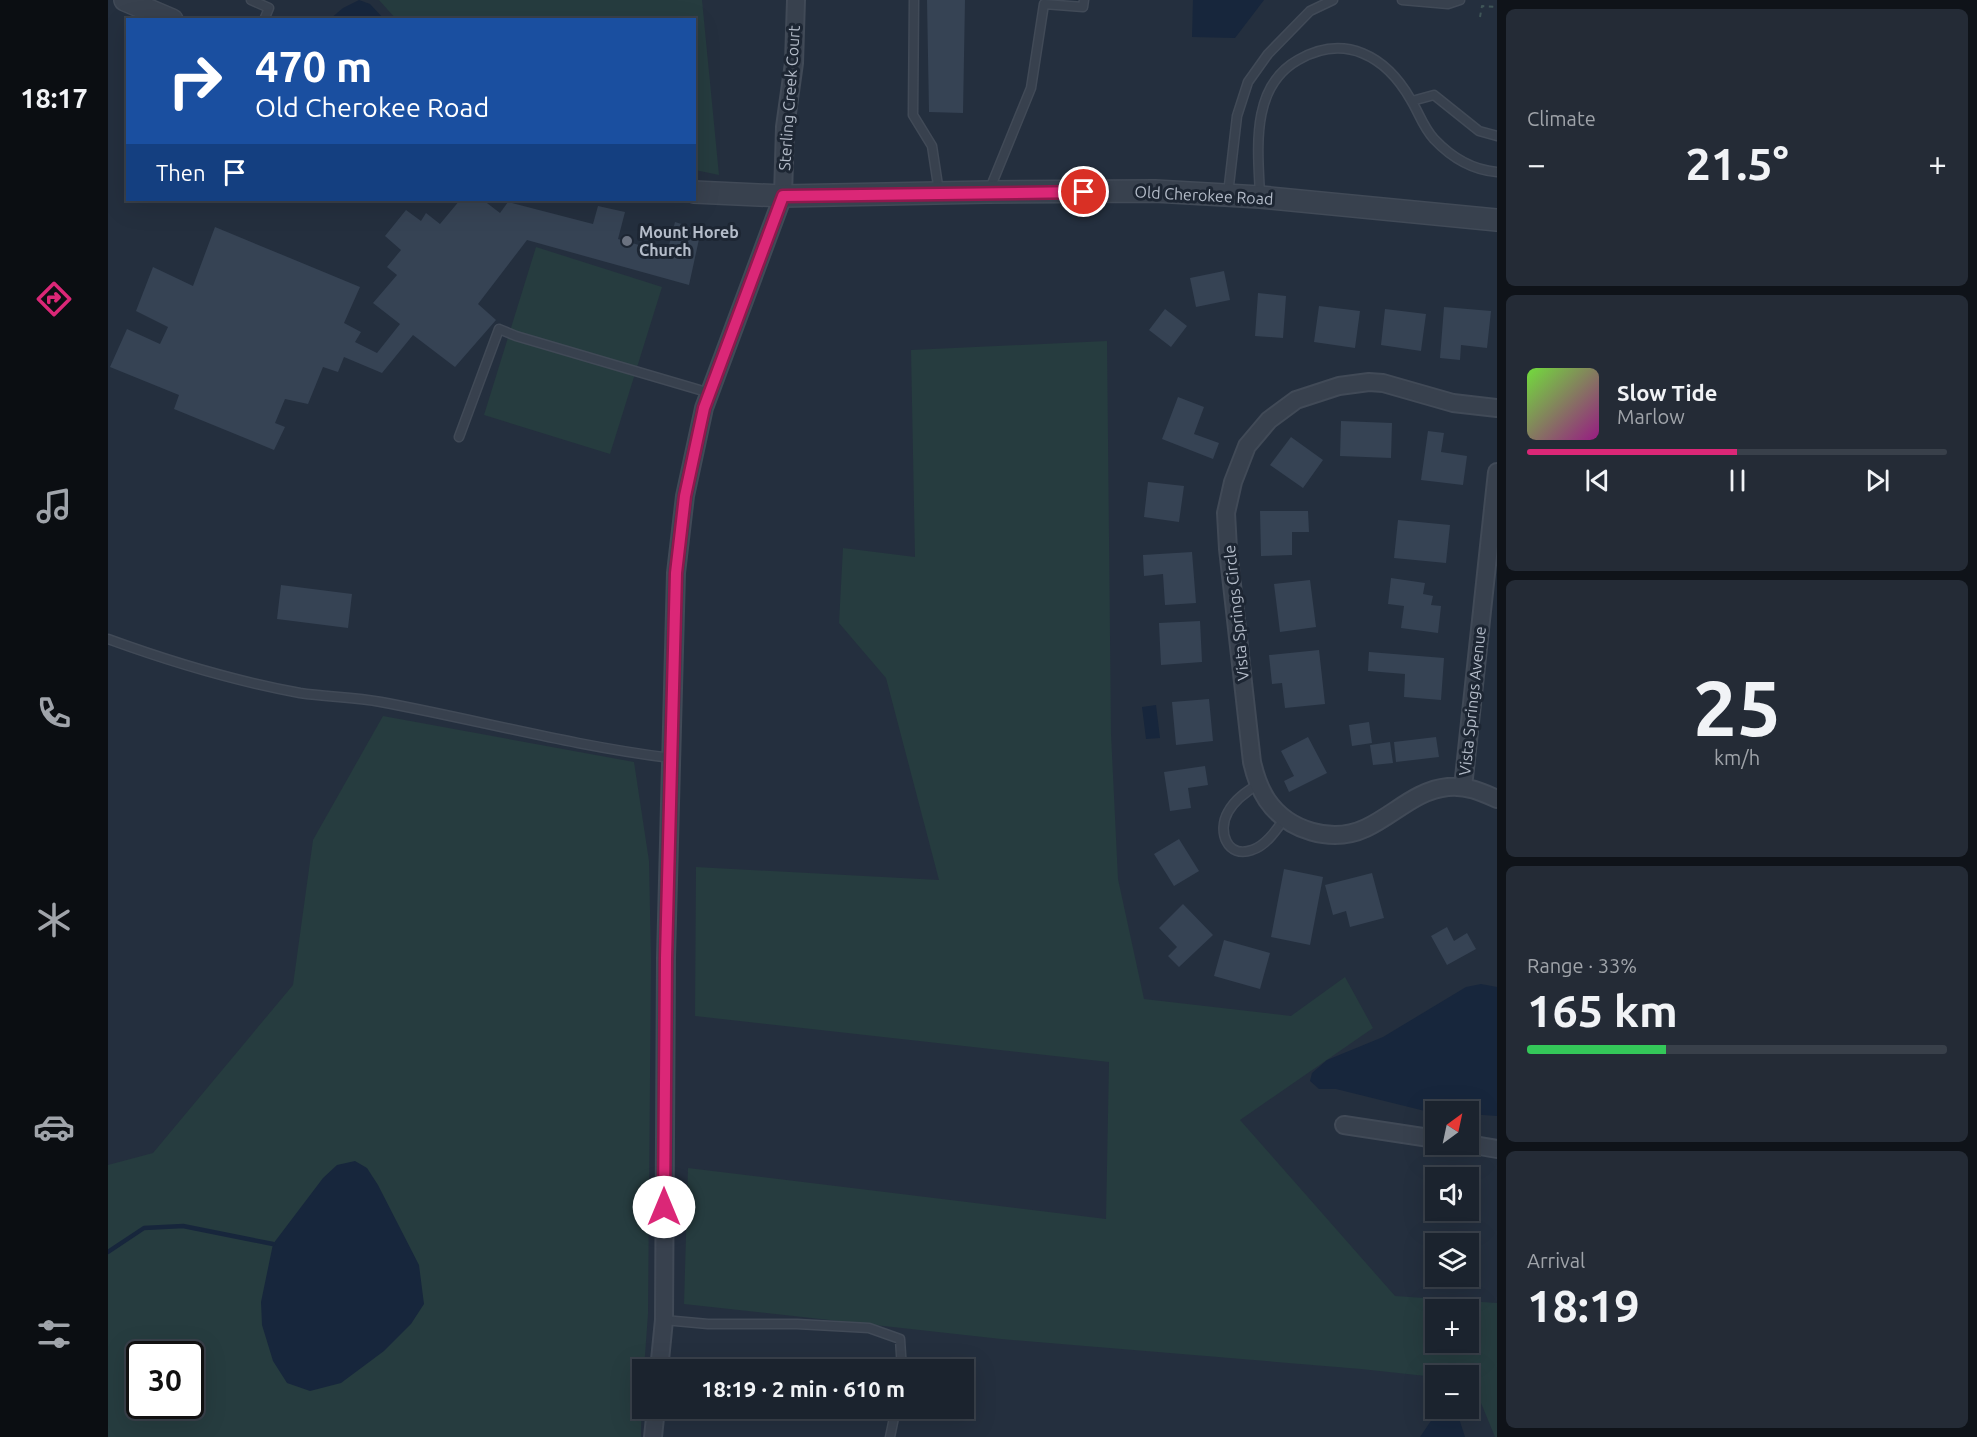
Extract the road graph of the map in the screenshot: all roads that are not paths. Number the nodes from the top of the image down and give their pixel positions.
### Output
1 (125, 0) edge
2 (251, 0) edge
3 (796, 0) edge
4 (914, 0) edge
5 (1084, 0) edge
6 (1311, 0) edge
7 (1333, 0) edge
8 (1402, 0) edge
9 (1460, 0) edge
10 (1310, 11) junction
11 (166, 18) edge
12 (265, 18) edge
13 (1412, 101) junction
14 (1497, 136) edge
15 (1497, 172) edge
16 (696, 192) edge
17 (988, 192) junction
18 (939, 193) junction
19 (1228, 195) junction
20 (783, 196) junction
21 (1260, 197) junction
22 (1497, 220) edge
23 (710, 393) junction
24 (1497, 408) edge
25 (459, 437) dead end
26 (1497, 472) edge
27 (108, 639) edge
28 (671, 758) junction
29 (1259, 784) junction
30 (1463, 787) junction
31 (1497, 799) edge
32 (1285, 818) junction
33 (1344, 1125) dead end
34 (1425, 1137) edge
35 (1479, 1146) edge
36 (1497, 1149) edge
37 (664, 1320) junction
38 (660, 1359) edge
39 (901, 1359) edge
40 (655, 1419) edge
41 (894, 1419) edge
42 (653, 1437) edge
43 (890, 1437) edge

1 - 11 street
2 - 12 lane
3 - 20 street, Sterling Creek Court
4 - 18 lane
5 - 17 lane
6 - 10 lane
7 - 10 lane
8 - 9 lane
10 - 19 lane
13 - 14 lane
13 - 15 lane
13 - 21 lane
16 - 20 street, Old Cherokee Road
17 - 18 street, Old Cherokee Road
17 - 19 street, Old Cherokee Road
18 - 20 street, Old Cherokee Road
19 - 21 street, Old Cherokee Road
20 - 23 street, Sterling Creek Court
21 - 22 street, Old Cherokee Road
23 - 25 lane
23 - 28 street, Sterling Creek Court
24 - 29 street, Vista Springs Circle
26 - 30 street, Vista Springs Avenue
27 - 28 lane
28 - 37 street, Sterling Creek Court
29 - 32 street, Vista Springs Circle
29 - 32 lane
30 - 31 street, Vista Springs Circle
30 - 32 street, Vista Springs Circle
33 - 34 street
35 - 36 street
37 - 38 street, Sterling Creek Court
37 - 39 lane
40 - 42 street
41 - 43 lane

